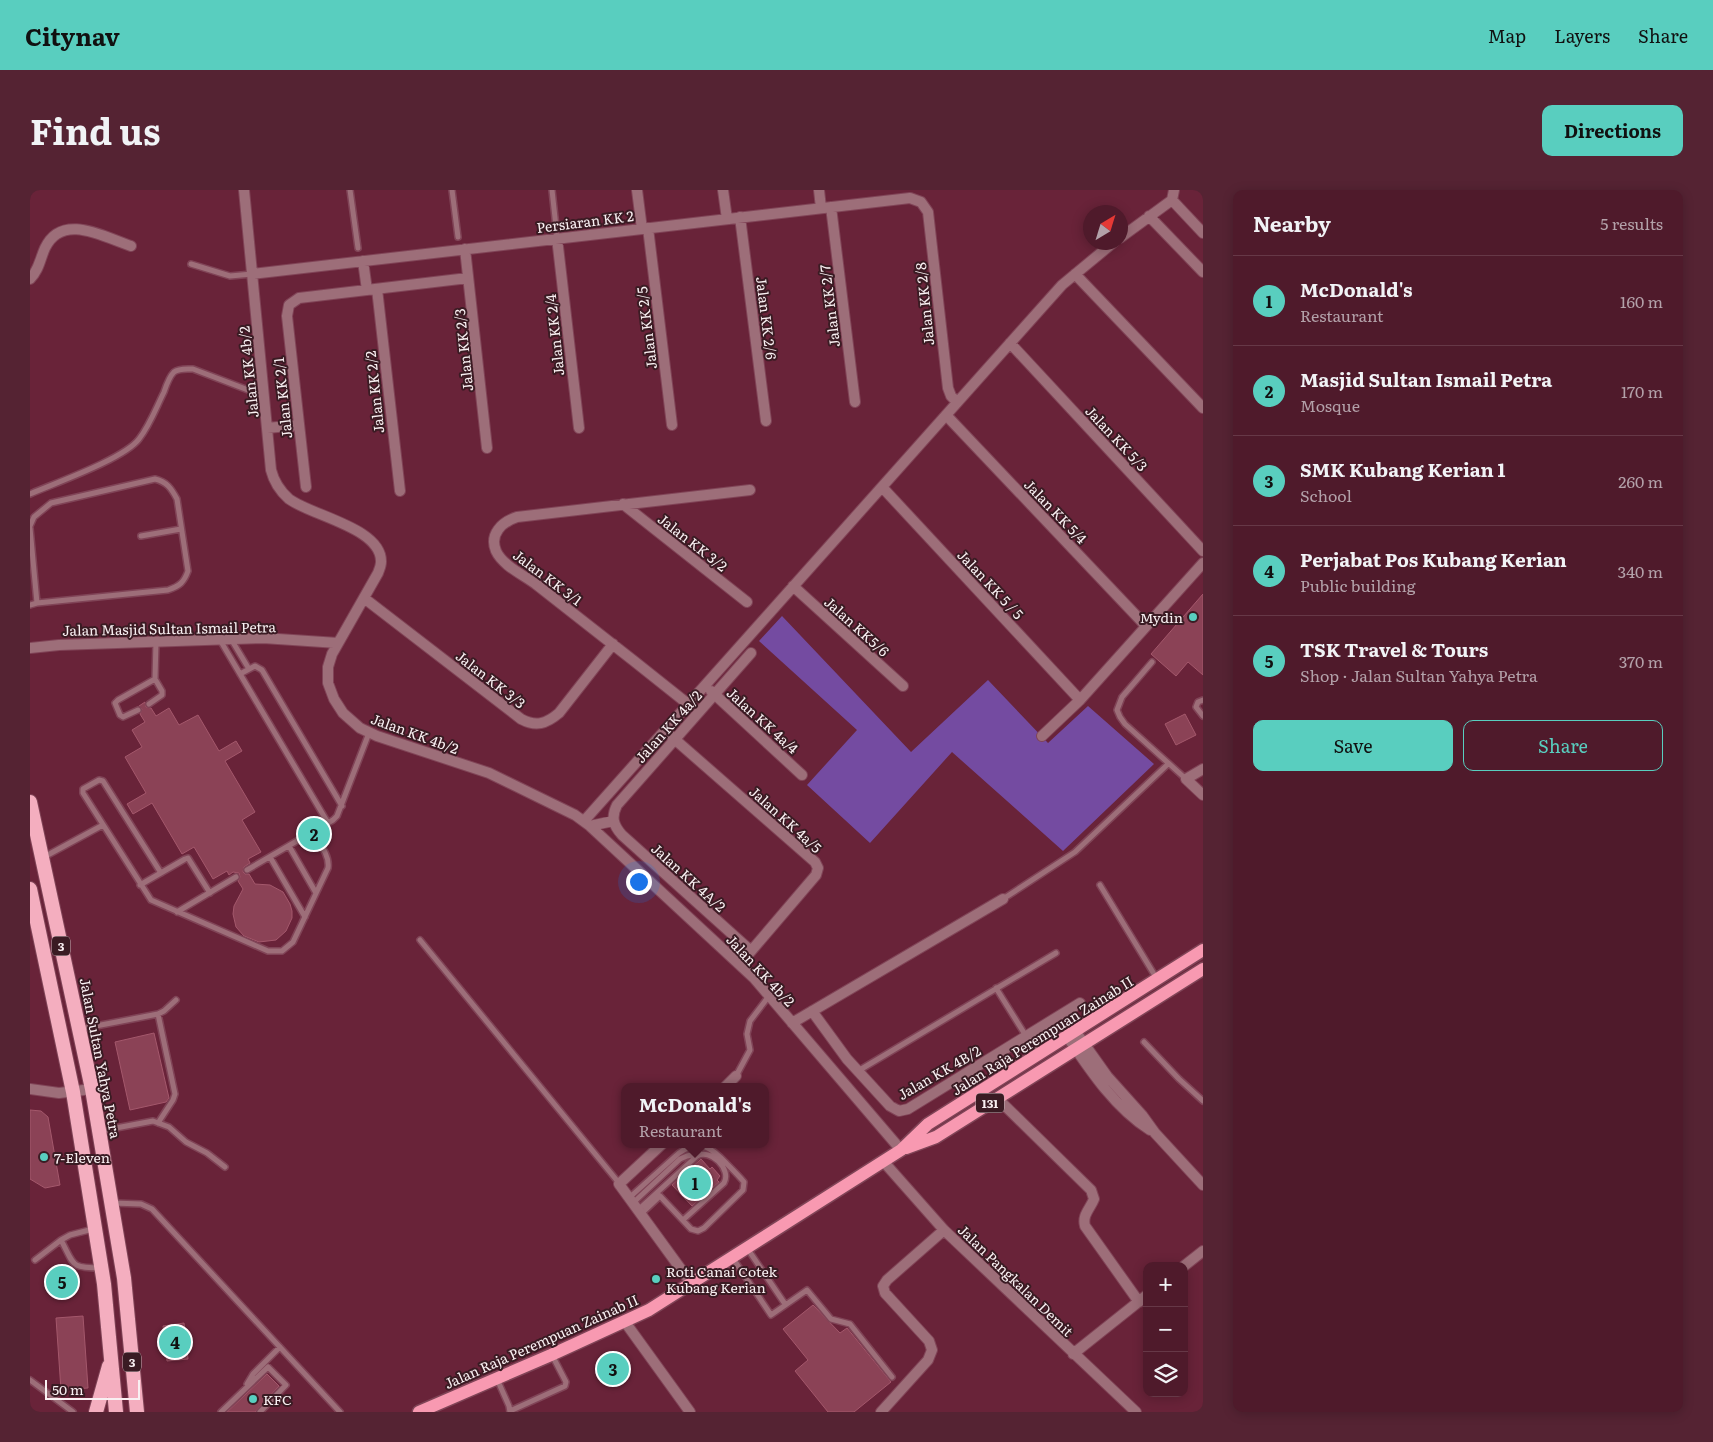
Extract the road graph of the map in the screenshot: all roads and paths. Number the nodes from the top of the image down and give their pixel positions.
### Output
1 (244, 190) edge
2 (350, 190) edge
3 (452, 190) edge
4 (552, 190) edge
5 (637, 190) edge
6 (723, 190) edge
7 (819, 190) edge
8 (909, 194) edge
9 (1173, 195) edge
10 (921, 202) joint
11 (826, 207) junction
12 (1149, 216) junction
13 (740, 217) junction
14 (727, 219) junction
15 (556, 227) dead end
16 (645, 228) junction
17 (1128, 232) edge
18 (1203, 233) edge
19 (458, 237) dead end
20 (557, 238) junction
21 (131, 246) dead end
22 (358, 248) dead end
23 (465, 249) junction
24 (1104, 250) edge
25 (363, 261) junction
26 (191, 264) dead end
27 (1203, 272) edge
28 (252, 274) junction
29 (1075, 274) junction
30 (468, 278) junction
31 (30, 279) edge
32 (372, 290) junction
33 (1010, 343) junction
34 (264, 396) junction
35 (855, 402) dead end
36 (957, 402) junction
37 (1203, 408) edge
38 (946, 415) junction
39 (766, 422) dead end
40 (299, 425) junction
41 (672, 425) dead end
42 (267, 428) junction
43 (579, 428) dead end
44 (488, 448) dead end
45 (306, 487) dead end
46 (882, 487) junction
47 (750, 490) dead end
48 (400, 491) dead end
49 (30, 494) edge
50 (623, 504) junction
51 (30, 527) edge
52 (182, 529) junction
53 (141, 536) dead end
54 (1203, 551) edge
55 (1203, 563) edge
56 (793, 586) junction
57 (364, 598) junction
58 (747, 602) dead end
59 (37, 603) junction
60 (30, 605) edge
61 (1146, 626) junction
62 (219, 639) junction
63 (231, 639) junction
64 (156, 641) junction
65 (338, 643) junction
66 (613, 644) junction
67 (30, 648) edge
68 (751, 652) dead end
69 (1152, 662) dead end
70 (249, 669) junction
71 (240, 674) junction
72 (154, 679) junction
73 (705, 685) junction
74 (902, 686) dead end
75 (715, 694) junction
76 (1080, 700) junction
77 (1203, 700) edge
78 (149, 704) dead end
79 (688, 704) junction
80 (138, 710) dead end
81 (1203, 716) edge
82 (664, 730) junction
83 (370, 732) junction
84 (1042, 736) dead end
85 (675, 739) junction
86 (1168, 764) junction
87 (1203, 768) edge
88 (802, 774) dead end
89 (1186, 779) junction
90 (1203, 795) edge
91 (30, 802) edge
92 (342, 806) junction
93 (613, 821) junction
94 (328, 823) junction
95 (587, 823) junction
96 (103, 825) junction
97 (312, 832) junction
98 (289, 846) junction
99 (270, 857) junction
100 (42, 858) junction
101 (247, 870) dead end
102 (160, 873) junction
103 (236, 877) dead end
104 (140, 885) junction
105 (1100, 885) dead end
106 (30, 889) edge
107 (210, 892) junction
108 (316, 893) junction
109 (1003, 899) joint
110 (177, 912) junction
111 (305, 917) junction
112 (420, 940) dead end
113 (751, 950) junction
114 (1203, 950) edge
115 (1056, 953) dead end
116 (740, 964) junction
117 (1203, 969) edge
118 (1157, 979) junction
119 (996, 988) junction
120 (769, 996) junction
121 (176, 1000) dead end
122 (1080, 1003) dead end
123 (812, 1011) junction
124 (158, 1014) junction
125 (792, 1023) junction
126 (79, 1029) junction
127 (1071, 1034) junction
128 (1026, 1036) junction
129 (1144, 1042) dead end
130 (1080, 1046) junction
131 (1038, 1055) junction
132 (858, 1071) junction
133 (736, 1076) joint
134 (729, 1083) edge
135 (30, 1089) edge
136 (92, 1089) junction
137 (73, 1092) junction
138 (997, 1098) junction
139 (1203, 1101) edge
140 (158, 1122) junction
141 (99, 1131) junction
142 (658, 1148) edge
143 (686, 1148) edge
144 (708, 1148) edge
145 (901, 1150) junction
146 (705, 1153) junction
147 (883, 1161) junction
148 (225, 1167) dead end
149 (647, 1182) junction
150 (620, 1184) junction
151 (1203, 1185) edge
152 (651, 1187) junction
153 (658, 1194) junction
154 (111, 1203) junction
155 (636, 1205) junction
156 (683, 1220) junction
157 (95, 1228) junction
158 (944, 1230) junction
159 (61, 1240) junction
160 (747, 1247) junction
161 (1203, 1251) edge
162 (732, 1257) junction
163 (35, 1260) dead end
164 (1188, 1263) edge
165 (101, 1268) junction
166 (691, 1283) junction
167 (1143, 1299) edge
168 (785, 1304) junction
169 (625, 1322) junction
170 (280, 1346) junction
171 (1074, 1354) junction
172 (551, 1355) junction
173 (111, 1358) junction
174 (133, 1375) junction
175 (892, 1377) dead end
176 (497, 1378) junction
177 (30, 1380) edge
178 (246, 1387) junction
179 (510, 1411) edge
180 (73, 1412) edge
181 (96, 1412) edge
182 (116, 1412) edge
183 (137, 1412) edge
184 (147, 1412) edge
185 (222, 1412) edge
186 (260, 1412) edge
187 (340, 1412) edge
188 (419, 1412) edge
189 (690, 1412) edge
190 (881, 1412) edge
191 (1136, 1412) edge

1 - 28 street, Jalan KK 4b/2
2 - 22 lane
3 - 19 lane
4 - 15 lane
5 - 16 street, Jalan KK 2/5
6 - 14 street
7 - 11 street, Jalan KK 2/7
8 - 10 street, Persiaran KK 2
8 - 11 street, Persiaran KK 2
9 - 12 street
9 - 18 street
10 - 36 street, Jalan KK 2/8
11 - 13 street, Persiaran KK 2
11 - 35 street, Jalan KK 2/7
12 - 17 street
12 - 27 street
13 - 14 street, Persiaran KK 2
13 - 39 street, Jalan KK 2/6
14 - 16 street, Persiaran KK 2
16 - 20 street, Persiaran KK 2
16 - 41 street, Jalan KK 2/5
20 - 23 street, Persiaran KK 2
20 - 43 street, Jalan KK 2/4
21 - 31 street
23 - 25 street, Persiaran KK 2
23 - 30 street, Jalan KK 2/3
24 - 29 street
25 - 28 street, Persiaran KK 2
25 - 32 street, Jalan KK 2/2
26 - 28 lane
28 - 34 street, Jalan KK 4b/2
29 - 33 street
29 - 37 street
30 - 32 street
30 - 44 street, Jalan KK 2/3
32 - 40 street, Jalan KK 2/1
32 - 48 street, Jalan KK 2/2
33 - 36 street
33 - 54 street, Jalan KK 5/3
34 - 42 street, Jalan KK 4b/2
34 - 49 lane
36 - 38 street
38 - 46 street
38 - 61 street, Jalan KK 5/4
40 - 42 street
40 - 45 street, Jalan KK 2/1
42 - 57 street, Jalan KK 4b/2
46 - 56 street
46 - 76 street, Jalan KK 5 / 5
47 - 50 street, Jalan KK 3/1
50 - 58 street, Jalan KK 3/2
50 - 66 street, Jalan KK 3/1
51 - 52 lane
51 - 59 lane
52 - 53 lane
52 - 59 lane
55 - 61 street
56 - 73 street
56 - 74 street, Jalan KK5/6
57 - 65 street, Jalan KK 4b/2
57 - 66 street, Jalan KK 3/3
59 - 60 lane
61 - 76 street
62 - 63 street, Jalan Masjid Sultan Ismail Petra
62 - 64 street, Jalan Masjid Sultan Ismail Petra
62 - 71 lane
63 - 65 street, Jalan Masjid Sultan Ismail Petra
63 - 70 lane
64 - 67 street, Jalan Masjid Sultan Ismail Petra
64 - 72 lane
65 - 83 street, Jalan KK 4b/2
66 - 79 street, Jalan KK 3/1
68 - 75 street, Jalan KK 4a/2
69 - 86 lane
70 - 71 lane
70 - 92 lane
71 - 94 lane
72 - 78 lane
72 - 80 lane
73 - 75 street, Jalan KK 4a/4
73 - 79 street
75 - 85 street, Jalan KK 4a/2
75 - 88 street, Jalan KK 4a/4
76 - 84 street
77 - 81 lane
79 - 82 street
82 - 85 street, Jalan KK 4a/5
82 - 95 street
83 - 92 lane
83 - 95 street, Jalan KK 4b/2
85 - 93 street, Jalan KK 4a/2
85 - 113 street, Jalan KK 4a/5
86 - 89 lane
86 - 109 lane
87 - 89 street
89 - 90 street
91 - 100 highway, Jalan Sultan Yahya Petra / 3
92 - 94 lane
93 - 95 street
93 - 113 street, Jalan KK 4A/2
94 - 97 lane
95 - 116 street, Jalan KK 4b/2
96 - 100 lane
96 - 102 lane
96 - 104 lane
97 - 98 lane
97 - 108 lane
98 - 99 lane
98 - 108 lane
99 - 101 lane
99 - 111 lane
100 - 126 highway, Jalan Sultan Yahya Petra / 3
102 - 104 lane
102 - 107 lane
103 - 107 lane
104 - 110 lane
105 - 118 lane
106 - 137 highway, 3
107 - 110 lane
108 - 111 lane
109 - 123 street
110 - 111 lane
112 - 150 lane
113 - 116 street, Jalan KK 4a/5
114 - 118 main road, Jalan Raja Perempuan Zainab II / 131
115 - 119 lane
116 - 120 street, Jalan KK 4b/2
117 - 130 main road, Jalan Raja Perempuan Zainab II / 131
118 - 127 main road, Jalan Raja Perempuan Zainab II / 131
119 - 128 lane
119 - 132 lane
120 - 125 street, Jalan KK 4b/2
120 - 133 lane
121 - 124 lane
122 - 128 street, Jalan KK 4B/2
123 - 125 street
123 - 132 street, Jalan KK 4B/2
124 - 126 lane
124 - 140 lane
125 - 145 street, Jalan KK 4b/2
126 - 136 highway, Jalan Sultan Yahya Petra / 3
127 - 130 street
127 - 131 main road, Jalan Raja Perempuan Zainab II / 131
128 - 131 street
128 - 132 street, Jalan KK 4B/2
129 - 139 lane
130 - 138 main road, Jalan Raja Perempuan Zainab II / 131
130 - 151 street
131 - 145 main road, Jalan Raja Perempuan Zainab II / 131
133 - 134 street
135 - 137 street
136 - 137 street
136 - 141 highway, Jalan Sultan Yahya Petra / 3
137 - 157 highway, 3
138 - 145 main road, Jalan Raja Perempuan Zainab II / 131
138 - 167 street
140 - 141 lane
140 - 148 lane
141 - 154 highway, Jalan Sultan Yahya Petra / 3
142 - 150 street
143 - 149 lane
144 - 156 lane
145 - 147 main road, Jalan Raja Perempuan Zainab II / 131
146 - 152 lane
146 - 153 lane
146 - 156 lane
147 - 158 street, Jalan Pangkalan Demit
147 - 160 main road, Jalan Raja Perempuan Zainab II / 131
149 - 152 lane
149 - 155 lane
150 - 155 street
152 - 153 lane
152 - 155 lane
153 - 155 lane
153 - 156 lane
154 - 170 lane
154 - 174 highway, Jalan Sultan Yahya Petra / 3
155 - 166 street
157 - 159 lane
157 - 165 highway, 3
158 - 171 street, Jalan Pangkalan Demit
158 - 190 street
159 - 163 lane
159 - 165 lane
160 - 162 main road, Jalan Raja Perempuan Zainab II / 131
160 - 168 lane
161 - 164 street
162 - 166 main road, Jalan Raja Perempuan Zainab II / 131
162 - 168 lane
165 - 173 highway, 3
166 - 169 main road, Jalan Raja Perempuan Zainab II / 131
167 - 171 street
168 - 175 lane
169 - 172 main road, Jalan Raja Perempuan Zainab II / 131
169 - 189 street
170 - 178 lane
170 - 187 lane
171 - 191 street, Jalan Pangkalan Demit
172 - 176 main road, Jalan Raja Perempuan Zainab II / 131
172 - 179 lane
173 - 181 highway
173 - 182 highway, 3
174 - 183 highway, Jalan Sultan Yahya Petra / 3
174 - 184 highway
176 - 179 lane
176 - 188 main road, Jalan Raja Perempuan Zainab II / 131
177 - 180 lane
178 - 185 lane
178 - 186 lane

